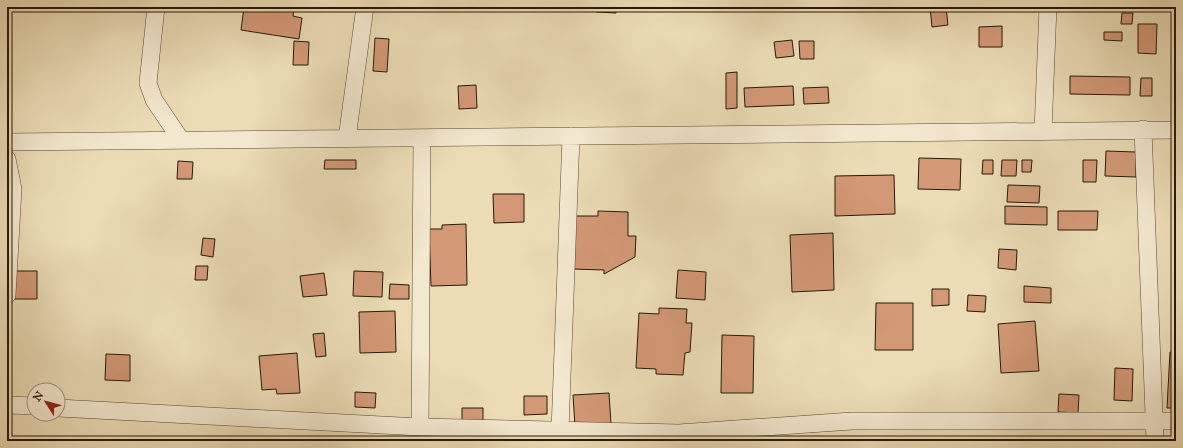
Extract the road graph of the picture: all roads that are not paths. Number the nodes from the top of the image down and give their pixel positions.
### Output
1 (156, 7) edge
2 (365, 7) edge
3 (1048, 7) edge
4 (1144, 129) junction
5 (1176, 130) edge
6 (1042, 131) junction
7 (571, 136) junction
8 (347, 138) junction
9 (422, 138) junction
10 (181, 140) junction
11 (7, 142) edge
12 (7, 160) edge
13 (7, 295) edge
14 (7, 405) edge
15 (26, 406) edge
16 (66, 408) edge
17 (1154, 421) junction
18 (1176, 421) edge
19 (420, 427) junction
20 (560, 431) junction
21 (1154, 441) edge

1 - 10 street
2 - 8 street
3 - 6 street
4 - 5 street
4 - 6 street
4 - 17 street
6 - 7 street
7 - 9 street
7 - 20 street
8 - 9 street
8 - 10 street
9 - 19 street
10 - 11 street
12 - 13 street
14 - 15 street
16 - 19 street
17 - 18 street
17 - 20 street
17 - 21 street
19 - 20 street

